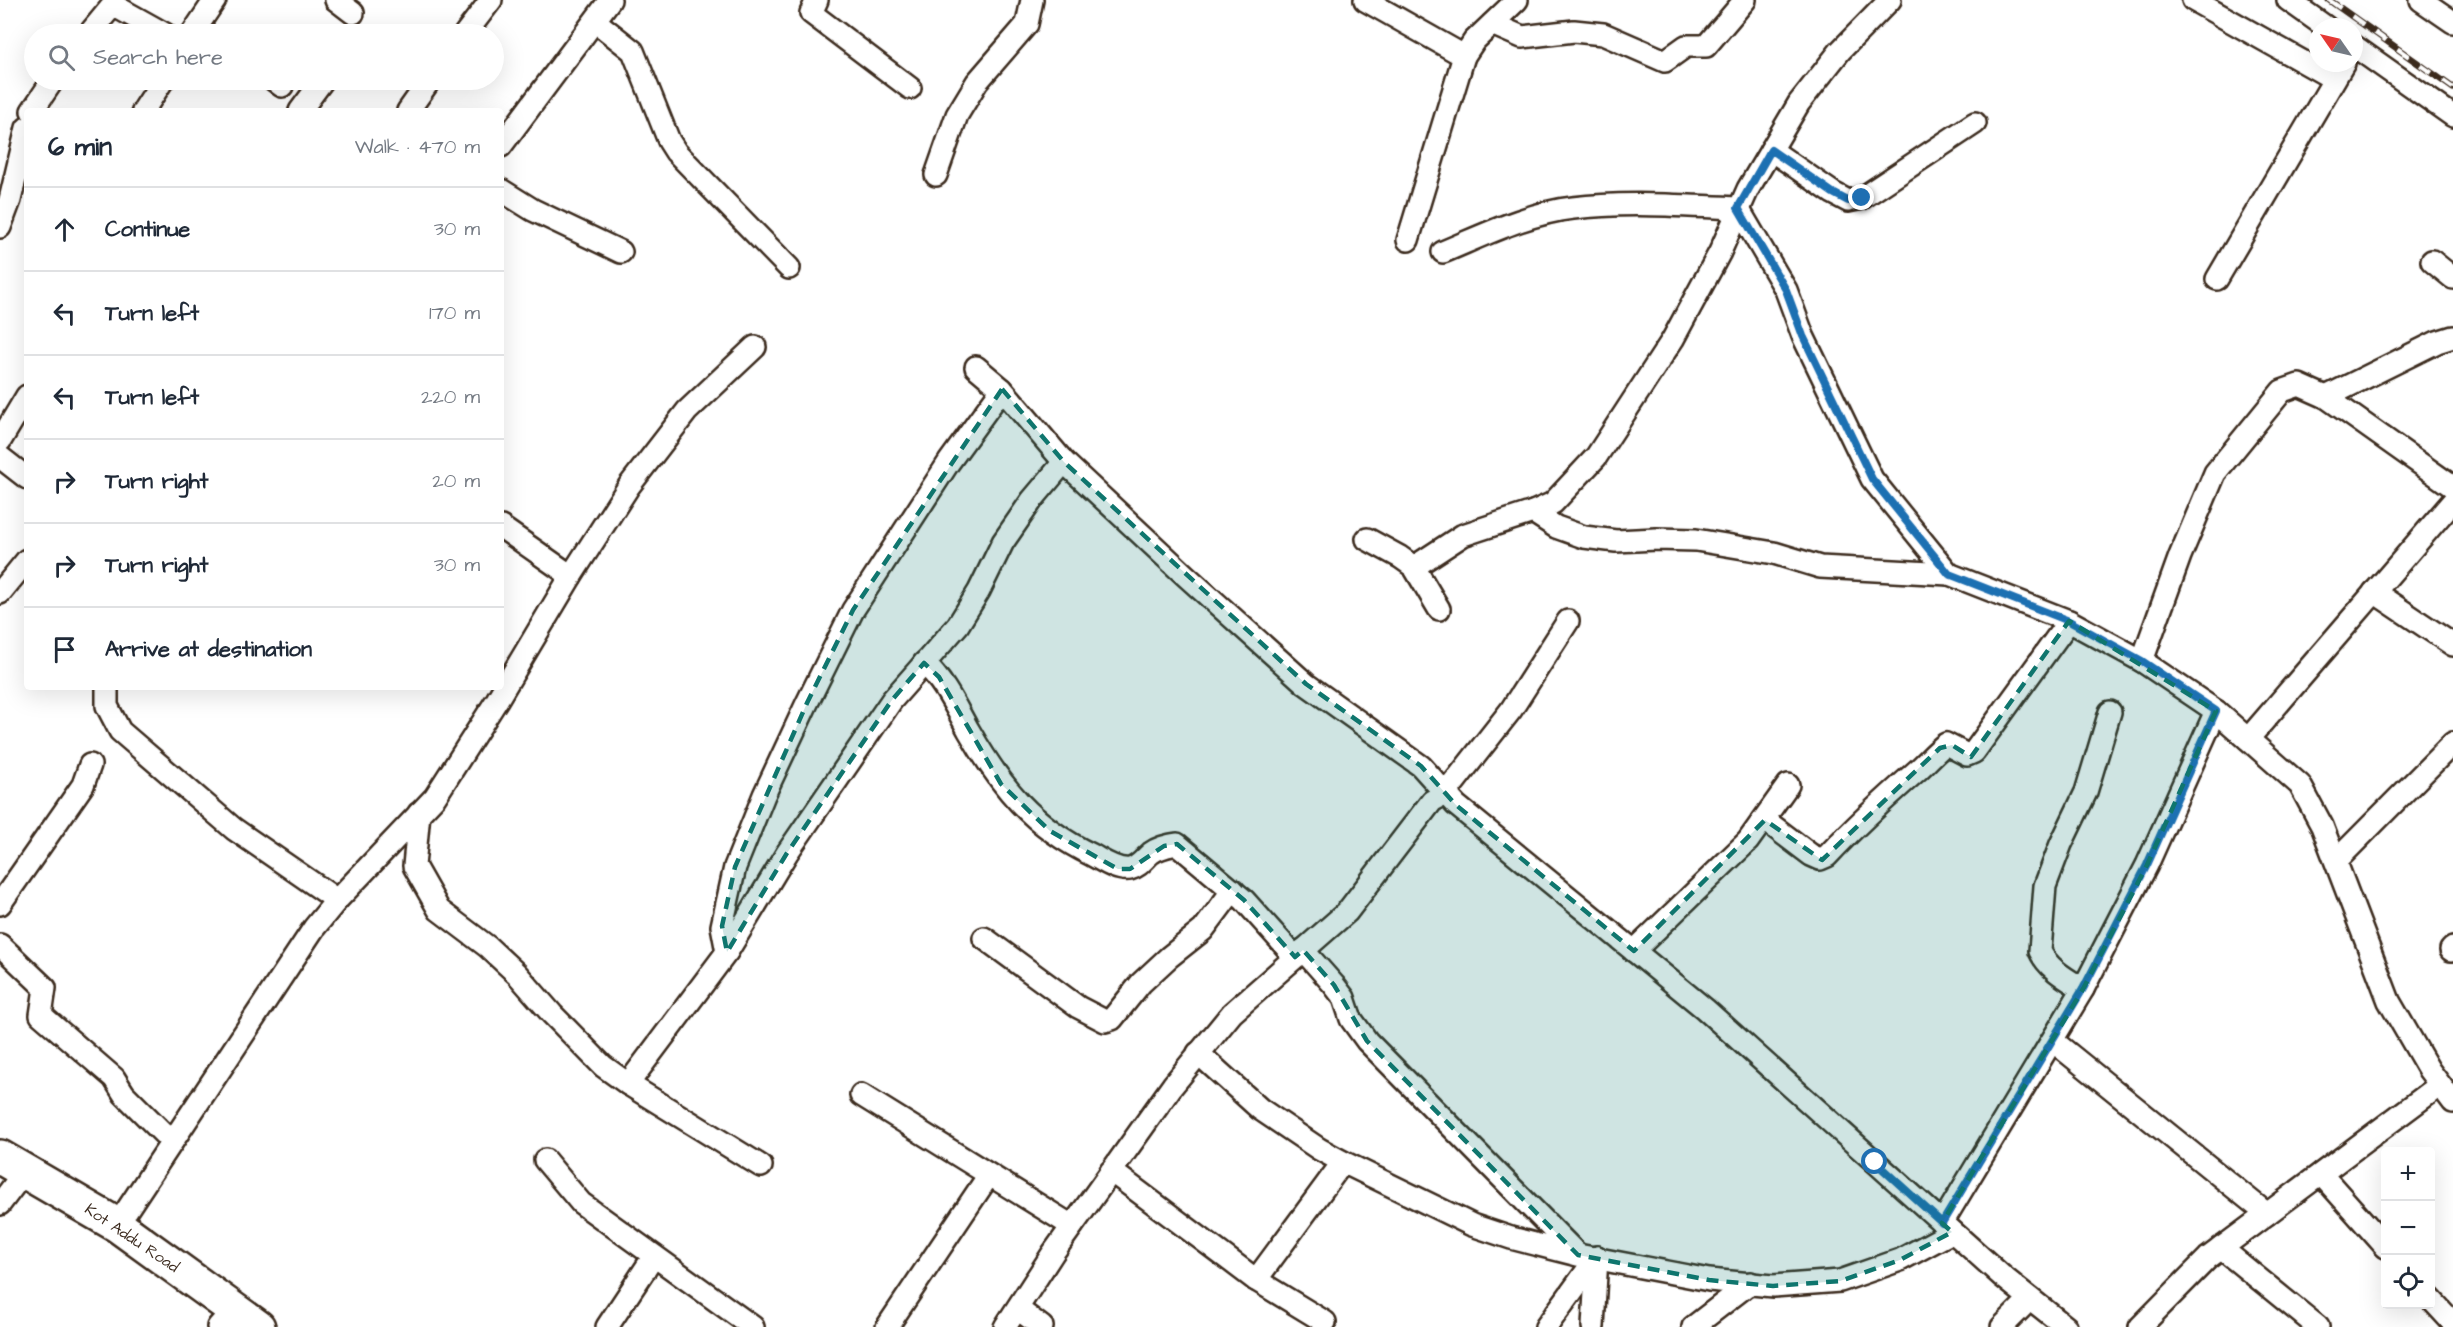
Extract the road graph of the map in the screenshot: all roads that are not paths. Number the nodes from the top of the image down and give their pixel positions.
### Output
1 (215, 0) edge
2 (336, 0) edge
3 (491, 0) edge
4 (610, 0) edge
5 (817, 0) edge
6 (1032, 0) edge
7 (1365, 0) edge
8 (1516, 0) edge
9 (1745, 0) edge
10 (1890, 0) edge
11 (2193, 0) edge
12 (2288, 0) edge
13 (2421, 0) edge
14 (354, 13) dead end
15 (2313, 18) edge
16 (595, 21) junction
17 (2453, 22) edge
18 (97, 24) edge
19 (147, 24) edge
20 (204, 24) edge
21 (473, 24) edge
22 (1492, 24) junction
23 (2363, 53) edge
24 (1464, 56) junction
25 (2309, 56) edge
26 (2338, 72) edge
27 (910, 88) dead end
28 (46, 90) edge
29 (157, 90) edge
30 (316, 90) edge
31 (423, 90) edge
32 (34, 108) edge
33 (145, 108) edge
34 (302, 108) edge
35 (410, 108) edge
36 (2453, 116) edge
37 (1975, 123) dead end
38 (24, 141) edge
39 (504, 142) edge
40 (1771, 150) junction
41 (936, 176) dead end
42 (504, 192) edge
43 (1738, 208) junction
44 (0, 228) edge
45 (1408, 240) dead end
46 (621, 252) dead end
47 (1443, 252) dead end
48 (2432, 261) dead end
49 (789, 268) dead end
50 (2453, 278) edge
51 (2217, 279) dead end
52 (2453, 337) edge
53 (755, 347) dead end
54 (976, 367) dead end
55 (1002, 390) junction
56 (2326, 397) junction
57 (24, 401) edge
58 (0, 441) edge
59 (0, 457) edge
60 (1064, 462) junction
61 (24, 476) edge
62 (2453, 487) edge
63 (2453, 501) edge
64 (1533, 512) junction
65 (504, 529) edge
66 (1366, 538) dead end
67 (24, 564) edge
68 (1414, 567) junction
69 (1949, 574) junction
70 (571, 576) junction
71 (2374, 592) junction
72 (0, 593) edge
73 (1438, 609) dead end
74 (1568, 621) dead end
75 (2069, 621) junction
76 (2453, 645) edge
77 (2142, 661) junction
78 (924, 663) junction
79 (504, 688) edge
80 (108, 690) edge
81 (503, 690) edge
82 (2216, 711) junction
83 (2110, 712) dead end
84 (2248, 739) junction
85 (2453, 743) edge
86 (90, 765) dead end
87 (1788, 785) dead end
88 (1444, 794) junction
89 (419, 813) junction
90 (1765, 820) junction
91 (2336, 861) junction
92 (1233, 890) junction
93 (337, 900) junction
94 (0, 904) edge
95 (984, 938) dead end
96 (0, 945) edge
97 (1634, 951) junction
98 (728, 952) junction
99 (1299, 954) junction
100 (2083, 989) junction
101 (2053, 1041) junction
102 (1198, 1053) junction
103 (628, 1084) junction
104 (2440, 1085) junction
105 (861, 1095) dead end
106 (2453, 1102) edge
107 (172, 1142) junction
108 (545, 1160) dead end
109 (1343, 1162) junction
110 (12, 1164) edge
111 (761, 1166) dead end
112 (1111, 1171) junction
113 (2321, 1174) junction
114 (989, 1175) junction
115 (0, 1204) edge
116 (2267, 1214) junction
117 (117, 1225) junction
118 (1072, 1226) junction
119 (1947, 1227) junction
120 (2381, 1242) edge
121 (2222, 1248) junction
122 (654, 1256) junction
123 (1587, 1256) junction
124 (1256, 1280) junction
125 (1750, 1283) junction
126 (2030, 1299) junction
127 (2435, 1303) edge
128 (1018, 1309) junction
129 (237, 1321) edge
130 (1325, 1322) dead end
131 (2453, 1323) edge
132 (606, 1327) edge
133 (753, 1327) edge
134 (887, 1327) edge
135 (1005, 1327) edge
136 (1042, 1327) edge
137 (1546, 1327) edge
138 (1593, 1327) edge
139 (1693, 1327) edge
140 (2002, 1327) edge
141 (2066, 1327) edge
142 (2140, 1327) edge
143 (2318, 1327) edge

1 - 20 street
2 - 14 street
3 - 21 street
4 - 16 street
5 - 27 street
6 - 41 street
7 - 24 street
8 - 22 street
9 - 22 street
10 - 40 street
11 - 25 street
12 - 15 street
13 - 17 street
16 - 39 street
16 - 49 street
18 - 19 street
22 - 24 street
23 - 36 street
24 - 45 street
26 - 51 street
28 - 32 street
29 - 33 street
30 - 34 street
31 - 35 street
37 - 40 street
38 - 44 street
40 - 43 street
42 - 46 street
43 - 47 street
43 - 64 street
43 - 69 street
48 - 50 street
52 - 56 street
53 - 70 street
54 - 55 street
55 - 60 street
55 - 98 street
56 - 62 street
56 - 77 street
57 - 58 street
59 - 61 street
60 - 78 street
60 - 88 street
63 - 71 street
64 - 68 street
64 - 69 street
65 - 70 street
66 - 68 street
67 - 72 street
68 - 73 street
69 - 75 street
70 - 79 street
71 - 76 street
71 - 84 street
74 - 88 street
75 - 77 street
75 - 90 street
77 - 82 street
78 - 92 street
78 - 98 street
80 - 93 street
81 - 89 street
82 - 84 street
82 - 100 street
83 - 100 street
84 - 91 street
85 - 91 street
86 - 94 street
87 - 90 street
88 - 97 street
88 - 99 street
89 - 93 street
89 - 103 street
90 - 97 street
91 - 104 street
92 - 95 street
92 - 99 street
93 - 107 street
96 - 107 street
97 - 119 street
98 - 103 street
99 - 102 street
99 - 123 street
100 - 101 street
101 - 116 street
101 - 119 street
102 - 109 street
102 - 112 street
103 - 111 street
104 - 106 street
104 - 113 street
105 - 114 street
107 - 117 street
108 - 122 street
109 - 123 street
109 - 124 street
110 - 115 street
110 - 117 main road, Kot Addu Road
112 - 118 street
112 - 124 street
113 - 116 street
113 - 120 street
114 - 118 street
114 - 134 street
116 - 121 street
117 - 129 main road, Kot Addu Road
118 - 128 street
119 - 125 street
119 - 126 street
121 - 142 street
121 - 143 street
122 - 132 street
122 - 133 street
123 - 125 street
123 - 137 street
123 - 138 street
124 - 130 street
125 - 139 street
126 - 140 street
126 - 141 street
127 - 131 street
128 - 135 street
128 - 136 street

